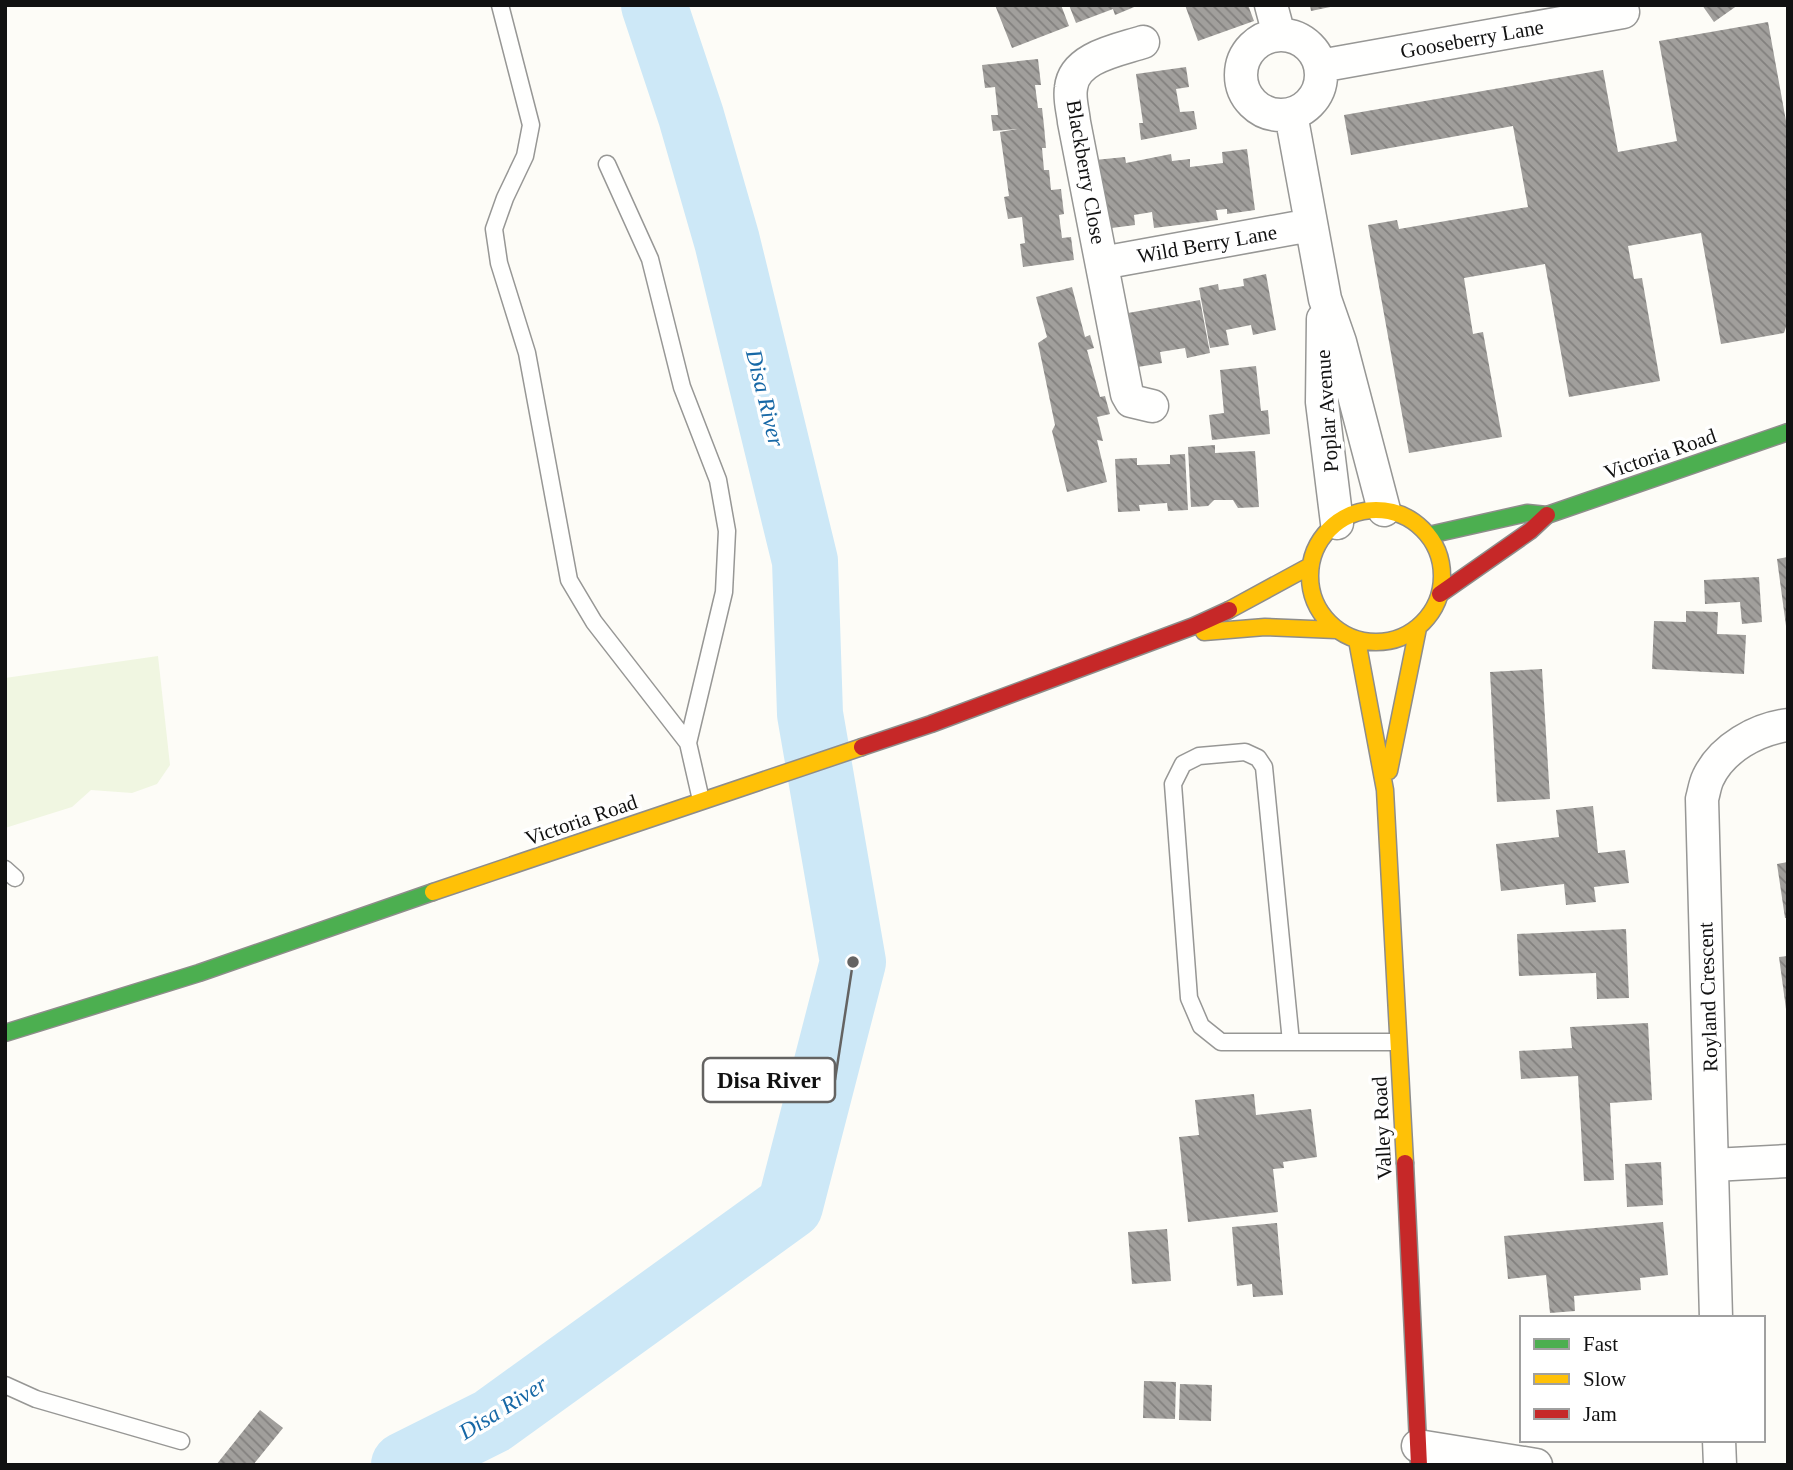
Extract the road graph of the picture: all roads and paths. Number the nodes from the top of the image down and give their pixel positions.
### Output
1 (500, 5) edge
2 (1623, 12) dead end
3 (1275, 20) edge
4 (1143, 42) dead end
5 (1320, 66) junction
6 (1291, 114) junction
7 (607, 164) dead end
8 (1311, 225) junction
9 (1102, 263) junction
10 (1325, 299) junction
11 (1152, 406) dead end
12 (1788, 432) edge
13 (1384, 510) junction
14 (1546, 515) junction
15 (1337, 523) junction
16 (1429, 535) junction
17 (1310, 566) junction
18 (1440, 594) junction
19 (1418, 628) junction
20 (1336, 630) junction
21 (1167, 636) junction
22 (1357, 640) junction
23 (1788, 725) edge
24 (688, 743) junction
25 (1385, 790) junction
26 (701, 800) junction
27 (5, 1033) edge
28 (1291, 1041) junction
29 (1398, 1042) junction
30 (1788, 1161) edge
31 (1713, 1165) junction
32 (1716, 1316) edge
33 (5, 1385) edge
34 (181, 1441) dead end
35 (1719, 1442) edge
36 (1418, 1455) edge
37 (1536, 1465) edge
38 (1720, 1465) edge

1 - 24 lane
2 - 5 street, Gooseberry Lane
3 - 5 street
3 - 6 street
4 - 9 street, Blackberry Close
5 - 6 street
6 - 8 street, Poplar Avenue
7 - 24 lane
8 - 9 street, Wild Berry Lane
8 - 10 street, Poplar Avenue
9 - 11 street, Blackberry Close
10 - 13 street, Poplar Avenue
10 - 15 street, Poplar Avenue
12 - 14 main road, Victoria Road
13 - 15 main road
13 - 16 main road
14 - 16 main road, Victoria Road
14 - 18 main road, Victoria Road
15 - 17 main road
16 - 18 main road
17 - 20 main road, Victoria Road
17 - 21 main road, Victoria Road
18 - 19 main road, Victoria Road
19 - 22 main road, Victoria Road
19 - 25 main road, Valley Road
20 - 21 main road, Victoria Road
20 - 22 main road, Victoria Road
21 - 26 main road, Victoria Road
22 - 25 main road, Valley Road
23 - 31 street, Royland Crescent
24 - 26 lane
25 - 29 main road, Valley Road
26 - 27 main road, Victoria Road
28 - 28 lane
28 - 29 lane
29 - 36 main road, Valley Road
30 - 31 street
31 - 32 street, Royland Crescent
33 - 34 lane
35 - 38 street
36 - 37 street

